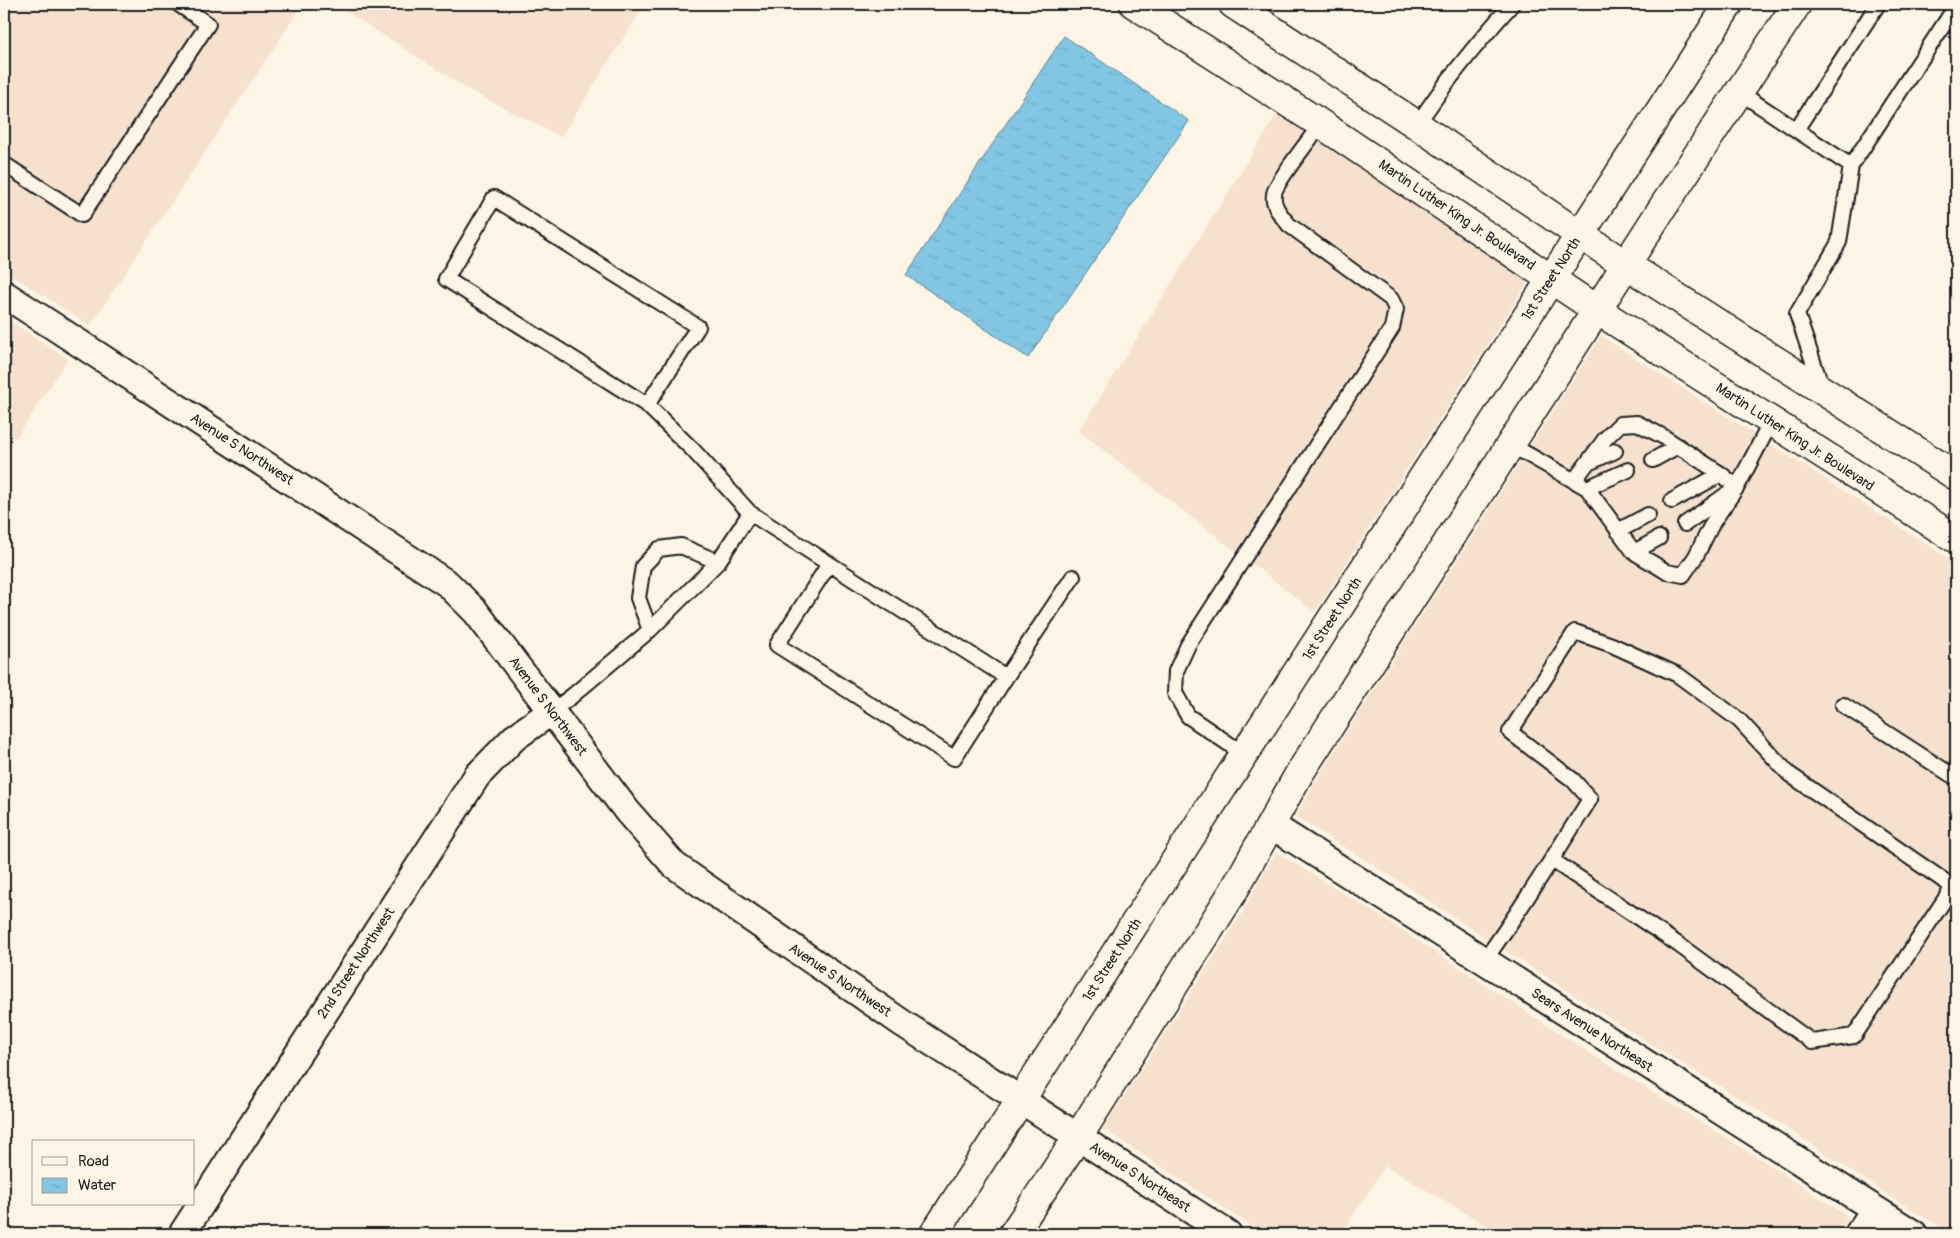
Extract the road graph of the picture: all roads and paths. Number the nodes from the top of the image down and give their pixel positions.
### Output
1 (178, 4) edge
2 (1134, 4) edge
3 (1233, 4) edge
4 (1512, 4) edge
5 (1729, 4) edge
6 (1797, 4) edge
7 (1878, 4) edge
8 (1956, 6) edge
9 (1739, 92) junction
10 (1321, 124) junction
11 (1417, 125) junction
12 (1796, 130) junction
13 (4, 164) edge
14 (1851, 166) junction
15 (1580, 236) junction
16 (1626, 265) junction
17 (1550, 278) junction
18 (4, 294) edge
19 (1597, 310) junction
20 (1823, 390) junction
21 (647, 405) junction
22 (1771, 422) junction
23 (1655, 433) junction
24 (1640, 439) dead end
25 (1511, 445) junction
26 (1678, 446) junction
27 (1614, 451) dead end
28 (1653, 460) dead end
29 (1587, 464) junction
30 (1628, 470) dead end
31 (1721, 474) junction
32 (1956, 476) edge
33 (1574, 481) junction
34 (1737, 487) junction
35 (1587, 488) junction
36 (1672, 502) dead end
37 (750, 513) junction
38 (1648, 515) dead end
39 (1685, 524) dead end
40 (1618, 531) junction
41 (1659, 538) dead end
42 (1956, 539) edge
43 (1634, 552) junction
44 (718, 562) junction
45 (829, 564) junction
46 (1073, 576) dead end
47 (650, 630) junction
48 (1006, 677) junction
49 (1843, 705) dead end
50 (552, 711) junction
51 (1245, 755) junction
52 (1956, 771) edge
53 (1271, 825) junction
54 (1552, 860) junction
55 (1484, 960) junction
56 (1022, 1099) junction
57 (1078, 1137) junction
58 (1874, 1210) junction
59 (182, 1234) edge
60 (934, 1234) edge
61 (1013, 1234) edge
62 (1226, 1234) edge
63 (1858, 1234) edge
64 (1914, 1234) edge

1 - 13 lane
2 - 10 main road, Martin Luther King Jr. Boulevard
3 - 11 main road
4 - 11 lane
5 - 15 main road, 1st Street North
6 - 9 main road
7 - 12 lane
8 - 14 lane
9 - 12 lane
9 - 16 main road
10 - 17 main road, Martin Luther King Jr. Boulevard
10 - 51 lane
11 - 15 main road
12 - 14 lane
14 - 20 lane
15 - 16 main road
15 - 17 main road, 1st Street North
16 - 19 main road
16 - 20 main road
17 - 19 main road, Martin Luther King Jr. Boulevard
17 - 51 main road, 1st Street North
18 - 50 street, Avenue S Northwest
19 - 22 main road, Martin Luther King Jr. Boulevard
19 - 25 main road
20 - 32 main road
21 - 21 lane
21 - 37 lane
22 - 34 lane
22 - 42 main road, Martin Luther King Jr. Boulevard
23 - 24 lane
23 - 26 lane
23 - 29 lane
25 - 33 lane
25 - 53 main road
26 - 28 lane
26 - 31 lane
27 - 29 lane
29 - 33 lane
30 - 35 lane
31 - 34 lane
31 - 36 lane
33 - 35 lane
34 - 39 lane
34 - 43 lane
35 - 40 lane
37 - 44 lane
37 - 45 lane
38 - 40 lane
40 - 43 lane
41 - 43 lane
44 - 47 lane
44 - 47 lane
45 - 48 lane
45 - 48 lane
46 - 48 lane
47 - 50 lane
49 - 52 lane
50 - 56 street, Avenue S Northwest
50 - 59 street, 2nd Street Northwest
51 - 56 main road, 1st Street North
53 - 55 street, Sears Avenue Northeast
53 - 57 main road
54 - 54 lane
54 - 55 lane
55 - 58 street, Sears Avenue Northeast
56 - 57 street, Avenue S Northwest
56 - 60 main road, 1st Street North
57 - 61 main road
57 - 62 street, Avenue S Northeast
58 - 63 street
58 - 64 street, Sears Avenue Northeast

